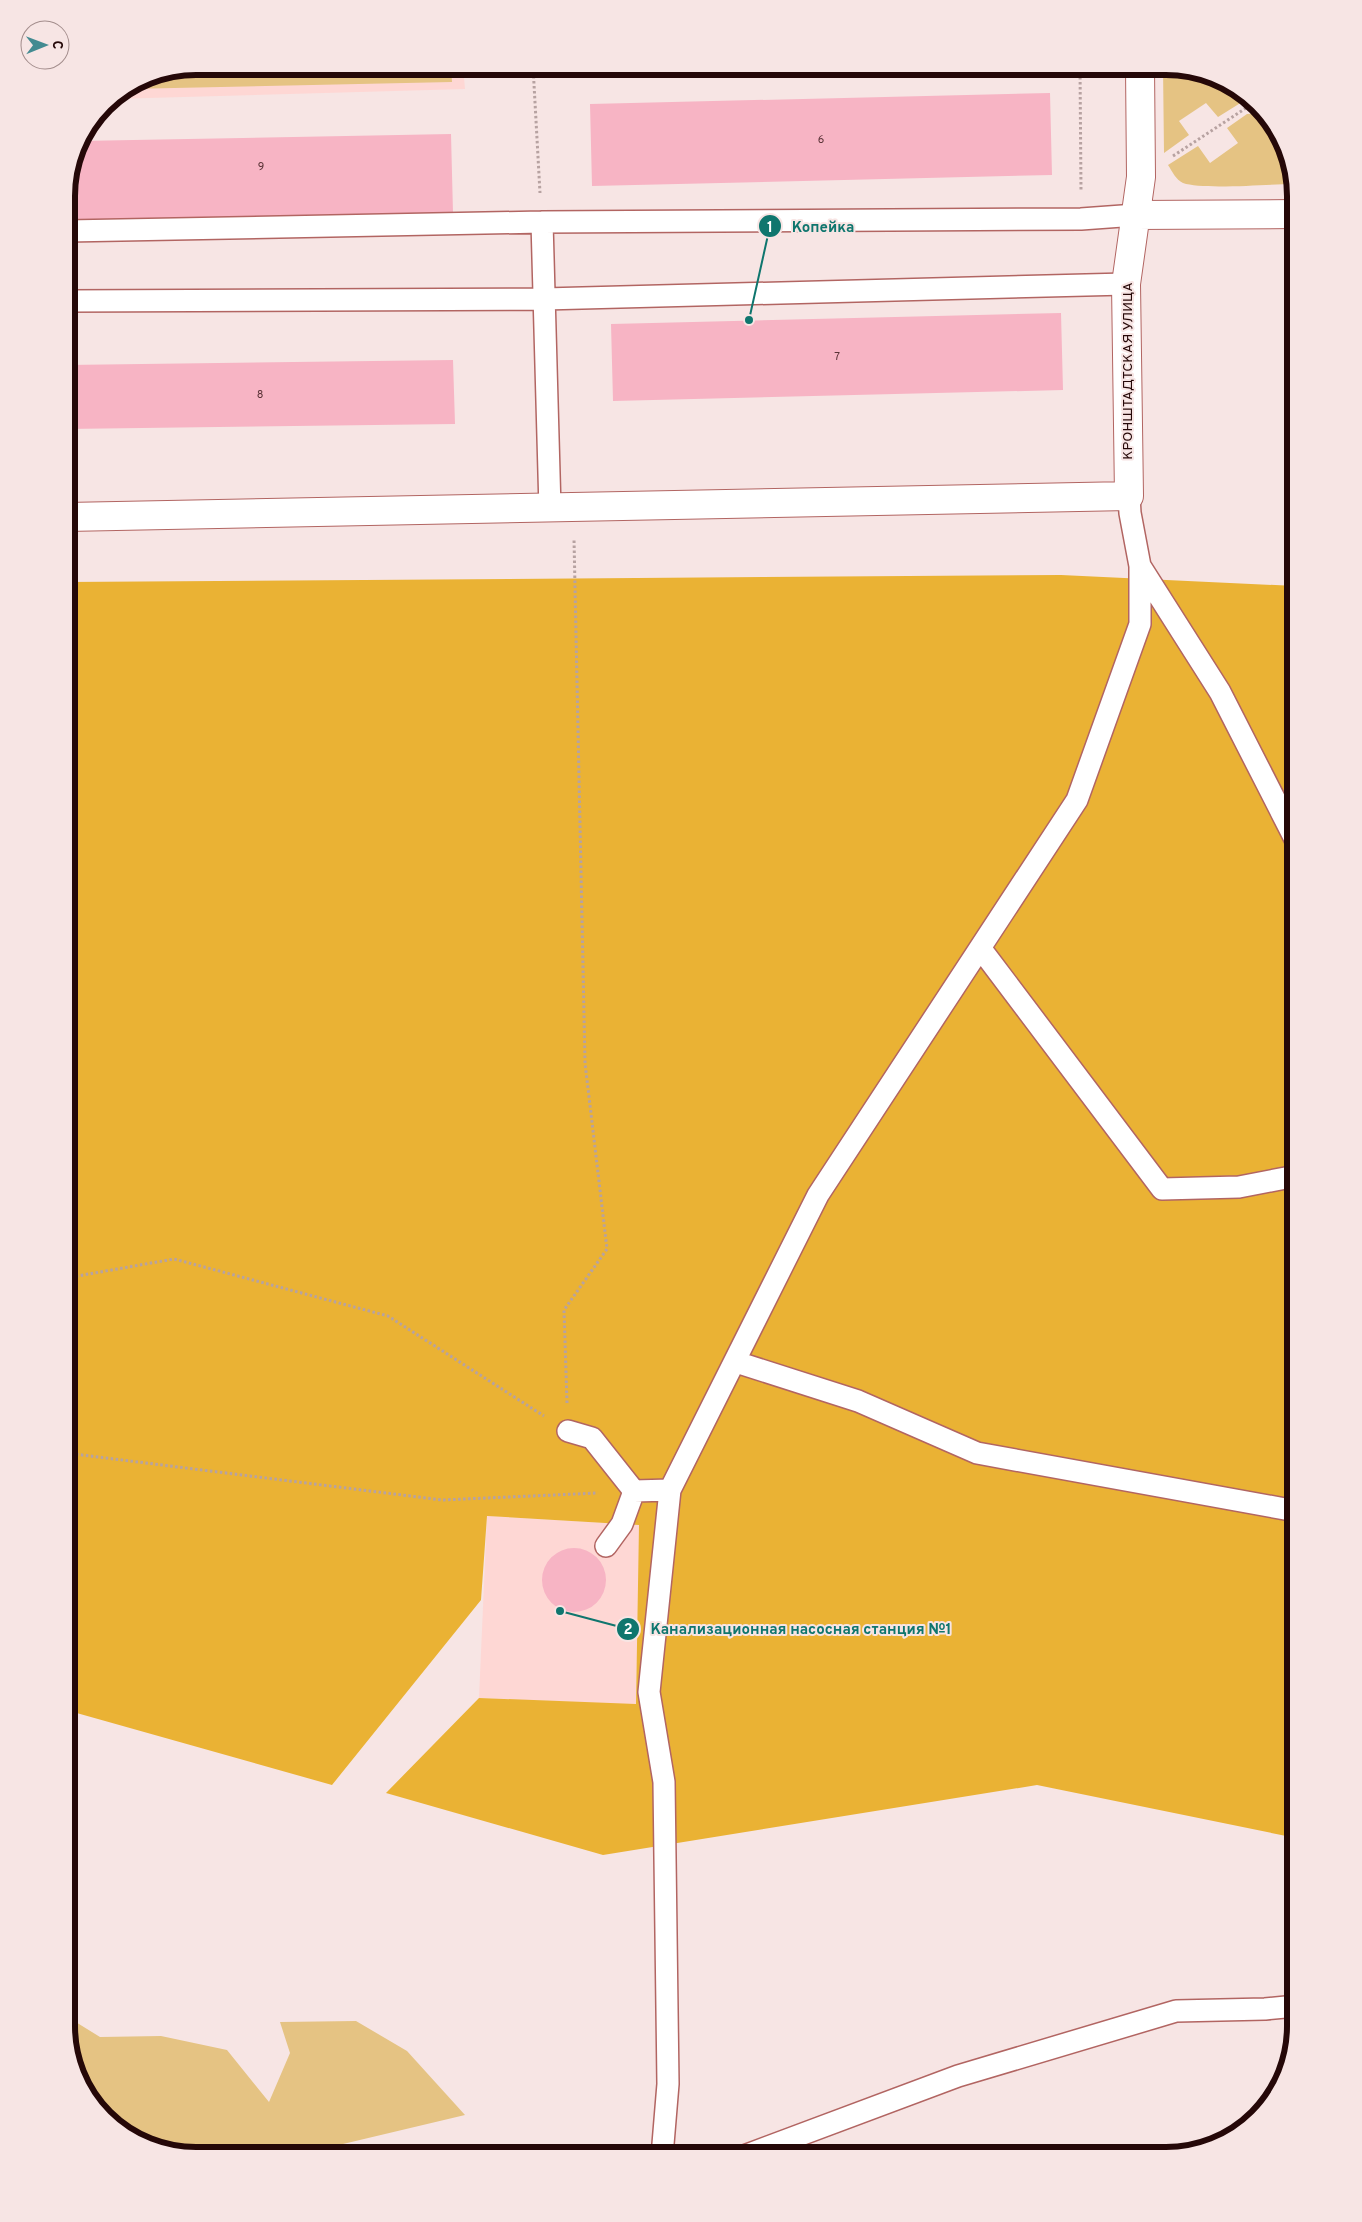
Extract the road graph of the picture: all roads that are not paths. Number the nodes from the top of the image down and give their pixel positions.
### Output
1 (1140, 75) edge
2 (1287, 214) edge
3 (1136, 215) junction
4 (542, 222) junction
5 (75, 231) edge
6 (1126, 284) junction
7 (544, 299) junction
8 (75, 301) edge
9 (1129, 496) junction
10 (561, 509) junction
11 (75, 517) edge
12 (1140, 566) junction
13 (1287, 823) edge
14 (980, 949) junction
15 (1287, 1178) edge
16 (736, 1362) junction
17 (568, 1431) road end
18 (670, 1490) junction
19 (634, 1491) junction
20 (1287, 1508) edge
21 (606, 1546) dead end
22 (1287, 2007) edge
23 (663, 2147) edge
24 (768, 2147) edge

1 - 3 street, КРОНШТАДТСКАЯ УЛИЦА
2 - 3 street
3 - 4 lane
3 - 6 street, КРОНШТАДТСКАЯ УЛИЦА
4 - 5 lane
4 - 7 lane
6 - 7 lane
6 - 9 street, КРОНШТАДТСКАЯ УЛИЦА
7 - 8 lane
7 - 10 lane
9 - 10 street
9 - 12 lane
10 - 11 street
12 - 13 lane
12 - 14 lane
14 - 15 lane
14 - 16 lane
16 - 18 lane
16 - 20 lane
17 - 19 lane
18 - 19 lane
18 - 23 lane
19 - 21 lane
22 - 24 lane

